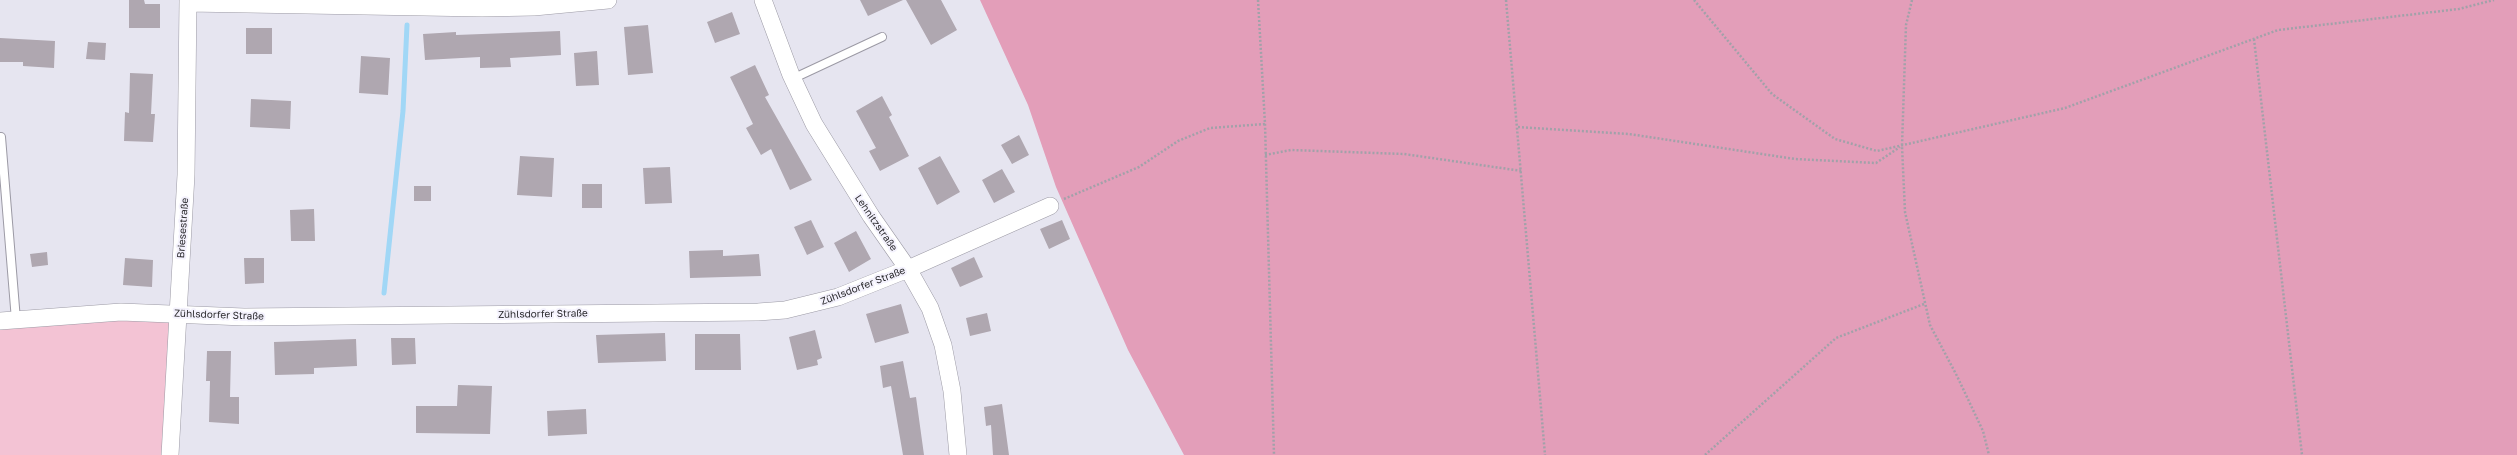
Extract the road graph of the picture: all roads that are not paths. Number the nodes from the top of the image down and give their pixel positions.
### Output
1 (608, 0) edge
2 (764, 0) edge
3 (188, 1) edge
4 (882, 37) dead end
5 (792, 79) junction
6 (1, 137) dead end
7 (1050, 206) road end
8 (908, 269) junction
9 (177, 313) junction
10 (8, 321) edge
11 (170, 455) edge
12 (958, 455) edge

1 - 3 street
2 - 5 street, Lehnitzstraße
3 - 9 street, Briesestraße
4 - 5 lane
5 - 8 street, Lehnitzstraße
6 - 10 lane, Zühlsdorfer Straße
7 - 8 street, Zühlsdorfer Straße
8 - 9 street, Zühlsdorfer Straße
8 - 12 street, Lehnitzstraße
9 - 10 street, Zühlsdorfer Straße
9 - 11 street, Briesestraße

